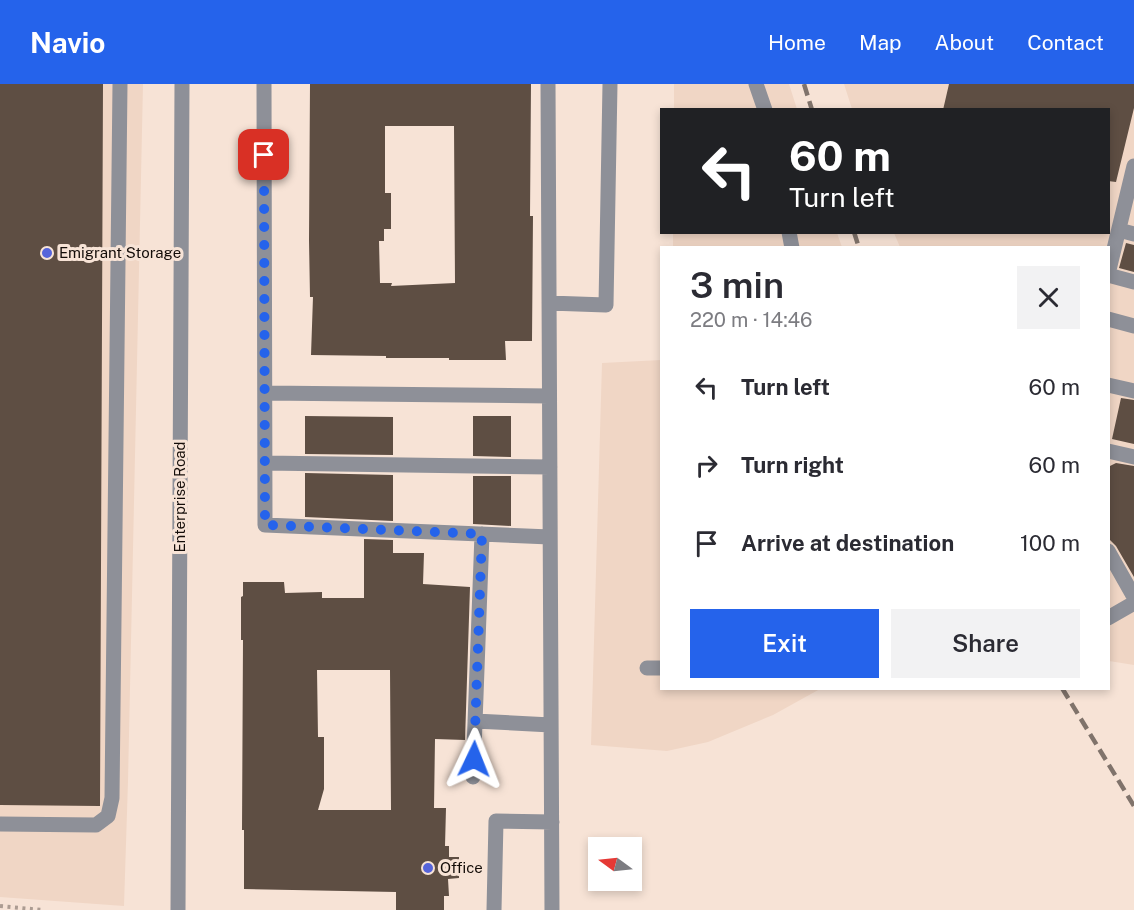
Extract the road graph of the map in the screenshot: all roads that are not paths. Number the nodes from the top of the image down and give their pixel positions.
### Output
1 (120, 84) edge
2 (182, 84) edge
3 (264, 84) edge
4 (548, 84) edge
5 (610, 84) edge
6 (756, 84) edge
7 (764, 108) edge
8 (1134, 166) edge
9 (1132, 186) edge
10 (1126, 232) edge
11 (1110, 270) edge
12 (1110, 276) edge
13 (1134, 282) edge
14 (549, 303) junction
15 (1110, 320) edge
16 (1134, 326) edge
17 (1110, 385) edge
18 (1134, 391) edge
19 (265, 393) junction
20 (549, 396) junction
21 (1110, 451) edge
22 (1134, 457) edge
23 (265, 463) junction
24 (550, 466) junction
25 (482, 534) junction
26 (550, 537) junction
27 (1110, 555) edge
28 (1134, 597) edge
29 (1134, 603) edge
30 (1110, 617) edge
31 (475, 721) junction
32 (551, 725) junction
33 (473, 777) dead end
34 (552, 822) junction
35 (0, 824) edge
36 (178, 910) edge
37 (494, 910) edge
38 (552, 910) edge

1 - 35 street
2 - 36 street, Enterprise Road
3 - 19 street
4 - 14 street
5 - 14 street
6 - 7 street
8 - 9 street
9 - 10 street
10 - 11 street
12 - 13 street
14 - 20 street
15 - 16 street
17 - 18 street
19 - 20 street
19 - 23 street
20 - 24 street
21 - 22 street
23 - 24 street
23 - 25 street
24 - 26 street
25 - 26 street
25 - 31 street
26 - 32 street
27 - 28 street
29 - 30 street
31 - 32 street
31 - 33 street
32 - 34 street
34 - 37 street
34 - 38 street

